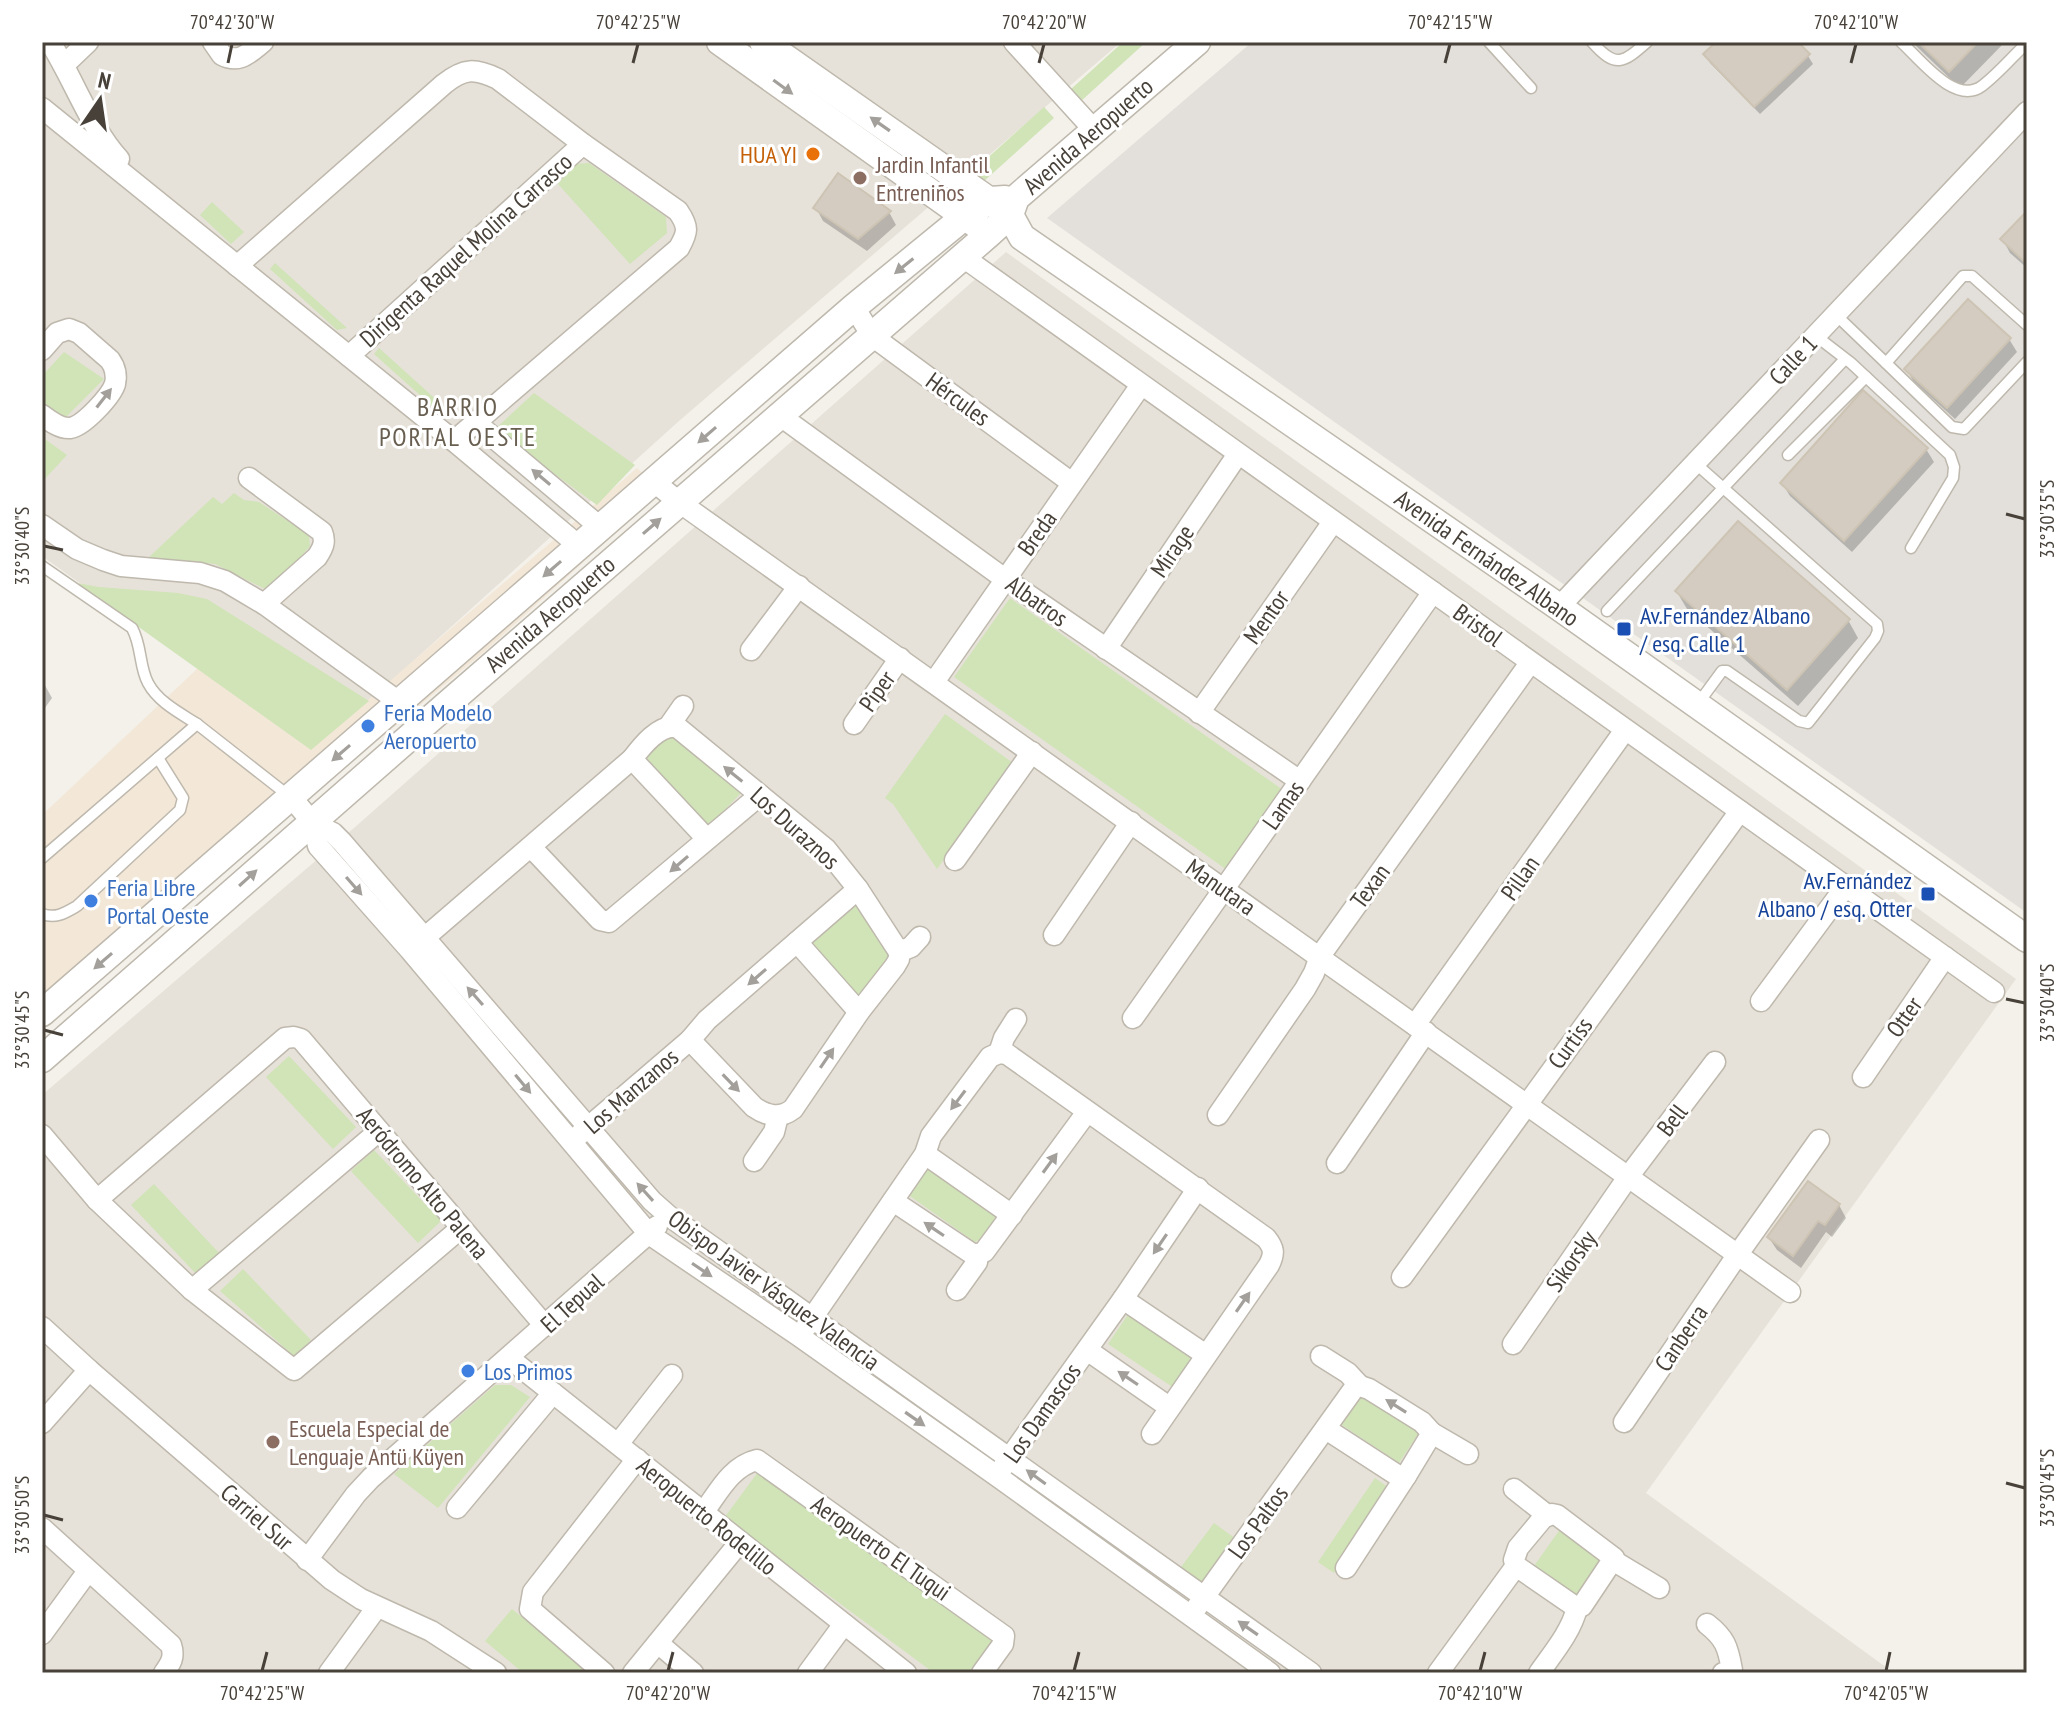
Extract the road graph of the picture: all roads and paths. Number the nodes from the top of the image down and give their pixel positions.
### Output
1 (50, 42) edge
2 (88, 42) edge
3 (213, 42) edge
4 (263, 42) edge
5 (720, 42) edge
6 (763, 42) edge
7 (1014, 42) edge
8 (1489, 42) edge
9 (1592, 42) edge
10 (1647, 42) edge
11 (1901, 42) edge
12 (2027, 43) edge
13 (1190, 44) edge
14 (64, 65) junction
15 (1531, 88) dead end
16 (42, 108) edge
17 (2027, 112) edge
18 (1095, 131) junction
19 (583, 144) junction
20 (157, 201) junction
21 (1010, 213) junction
22 (964, 217) junction
23 (989, 234) junction
24 (963, 257) junction
25 (237, 266) junction
26 (854, 307) junction
27 (1836, 315) junction
28 (2027, 325) edge
29 (872, 336) junction
30 (1816, 336) junction
31 (42, 350) edge
32 (349, 356) junction
33 (1845, 359) junction
34 (2027, 362) edge
35 (1886, 363) junction
36 (1866, 377) junction
37 (1141, 385) junction
38 (42, 415) edge
39 (779, 415) junction
40 (475, 422) junction
41 (454, 441) junction
42 (1238, 454) junction
43 (1788, 455) dead end
44 (1695, 463) junction
45 (249, 478) dead end
46 (653, 481) junction
47 (1072, 483) junction
48 (1723, 487) junction
49 (679, 502) junction
50 (1333, 522) junction
51 (42, 525) edge
52 (600, 527) junction
53 (579, 546) junction
54 (1911, 548) dead end
55 (42, 566) edge
56 (1005, 579) junction
57 (799, 586) junction
58 (1433, 592) junction
59 (264, 604) junction
60 (1559, 607) junction
61 (1607, 611) dead end
62 (1106, 649) junction
63 (751, 650) dead end
64 (900, 658) junction
65 (1530, 663) junction
66 (934, 682) junction
67 (399, 702) junction
68 (1697, 705) junction
69 (683, 706) dead end
70 (1199, 713) junction
71 (197, 724) junction
72 (854, 724) dead end
73 (669, 726) junction
74 (1625, 730) junction
75 (1032, 752) junction
76 (158, 758) junction
77 (632, 759) junction
78 (1300, 781) junction
79 (760, 795) junction
80 (291, 797) junction
81 (1740, 811) junction
82 (1131, 822) junction
83 (313, 823) junction
84 (707, 839) junction
85 (531, 847) junction
86 (42, 858) edge
87 (955, 860) dead end
88 (1846, 886) junction
89 (858, 889) junction
90 (1224, 889) junction
91 (42, 914) edge
92 (1054, 935) dead end
93 (920, 937) dead end
94 (2027, 939) edge
95 (797, 942) junction
96 (418, 944) junction
97 (899, 952) junction
98 (1320, 956) junction
99 (1945, 957) junction
100 (1994, 992) dead end
101 (1761, 1001) dead end
102 (859, 1012) junction
103 (42, 1013) edge
104 (1133, 1018) dead end
105 (1016, 1019) dead end
106 (1421, 1029) junction
107 (690, 1040) junction
108 (999, 1053) junction
109 (42, 1059) edge
110 (1715, 1062) dead end
111 (1863, 1077) dead end
112 (1526, 1104) junction
113 (1087, 1112) junction
114 (1218, 1115) dead end
115 (778, 1116) junction
116 (588, 1127) junction
117 (379, 1131) junction
118 (42, 1135) edge
119 (1819, 1140) dead end
120 (572, 1142) junction
121 (925, 1154) junction
122 (754, 1161) dead end
123 (1337, 1163) dead end
124 (1628, 1177) junction
125 (1198, 1188) junction
126 (97, 1200) junction
127 (893, 1201) junction
128 (1012, 1215) junction
129 (669, 1216) junction
130 (461, 1228) junction
131 (649, 1234) junction
132 (1738, 1254) junction
133 (978, 1255) junction
134 (1402, 1277) dead end
135 (192, 1290) junction
136 (957, 1290) dead end
137 (1790, 1292) dead end
138 (1123, 1299) junction
139 (812, 1318) junction
140 (545, 1326) junction
141 (42, 1327) edge
142 (799, 1336) junction
143 (1513, 1344) dead end
144 (1087, 1350) junction
145 (1206, 1355) junction
146 (1321, 1356) dead end
147 (509, 1358) junction
148 (89, 1370) junction
149 (672, 1375) dead end
150 (1360, 1386) junction
151 (553, 1393) junction
152 (1169, 1407) junction
153 (1624, 1422) dead end
154 (42, 1423) edge
155 (1326, 1429) junction
156 (1432, 1433) junction
157 (1152, 1434) dead end
158 (618, 1444) junction
159 (1468, 1454) dead end
160 (1010, 1458) junction
161 (637, 1459) junction
162 (997, 1476) junction
163 (1406, 1476) junction
164 (1514, 1489) dead end
165 (457, 1508) dead end
166 (703, 1513) junction
167 (1547, 1515) junction
168 (42, 1528) edge
169 (740, 1542) junction
170 (307, 1560) junction
171 (1614, 1561) junction
172 (1516, 1566) junction
173 (1346, 1568) dead end
174 (88, 1571) junction
175 (1659, 1588) dead end
176 (1204, 1597) junction
177 (377, 1607) junction
178 (1577, 1608) junction
179 (1191, 1616) junction
180 (844, 1624) junction
181 (1707, 1624) dead end
182 (42, 1634) edge
183 (658, 1643) junction
184 (1267, 1672) edge
185 (164, 1673) edge
186 (329, 1673) edge
187 (496, 1673) edge
188 (604, 1673) edge
189 (633, 1673) edge
190 (693, 1673) edge
191 (808, 1673) edge
192 (906, 1673) edge
193 (982, 1673) edge
194 (1311, 1673) edge
195 (1438, 1673) edge
196 (1539, 1673) edge
197 (1723, 1673) edge

1 - 14 street
2 - 14 street
3 - 4 street
5 -> 22 street, Avenida Fernández Albano
21 -> 6 street, Avenida Fernández Albano
7 - 18 street
8 - 15 lane
9 - 10 lane
11 - 12 lane
13 - 18 street, Avenida Aeropuerto
14 - 20 street
16 - 20 street
17 - 27 street, Calle 1
18 - 21 street, Avenida Aeropuerto
19 - 25 street
19 - 32 street, Dirigenta Raquel Molina Carrasco
19 - 40 street
20 - 25 street
21 - 22 street, Avenida Aeropuerto
21 - 23 street, Avenida Fernández Albano
21 - 60 street, Avenida Fernández Albano
22 - 23 street, Avenida Fernández Albano
22 -> 26 street, Avenida Aeropuerto
23 - 24 street, Avenida Aeropuerto
24 - 29 street, Avenida Aeropuerto
24 - 37 street, Bristol
25 - 32 street
26 - 29 street, Hércules
26 -> 46 street, Avenida Aeropuerto
27 - 30 street, Calle 1
27 - 35 lane
28 - 35 lane
29 - 39 street, Avenida Aeropuerto
29 - 47 street, Hércules
30 - 33 lane
30 - 44 street, Calle 1
38 -> 31 street
32 - 41 street
33 - 36 lane
33 - 48 lane
34 - 35 lane
36 - 43 lane
36 - 54 lane
37 - 42 street, Bristol
37 - 47 street, Breda
39 - 49 street, Avenida Aeropuerto
39 - 56 street, Albatros
40 - 41 street
52 -> 40 street
41 - 53 street
42 - 50 street, Bristol
42 - 62 street, Mirage
44 - 48 lane
44 - 60 street, Calle 1
45 - 59 street
46 - 49 street, Manutara
46 - 52 street, Avenida Aeropuerto
47 - 56 street, Breda
48 - 61 lane
48 - 68 lane
49 - 57 street, Manutara
83 -> 49 street, Avenida Aeropuerto
50 - 58 street, Bristol
50 - 70 street, Mentor
51 - 59 street
52 - 53 street, Avenida Aeropuerto
53 -> 67 street, Avenida Aeropuerto
55 - 71 lane
56 - 62 street, Albatros
56 - 66 street, Breda
57 - 63 street
57 - 64 street, Manutara
58 - 65 street, Bristol
58 - 78 street, Lamas
59 - 67 street
60 - 68 street, Avenida Fernández Albano
62 - 70 street, Albatros
64 - 66 street, Manutara
64 - 72 street, Piper
65 - 74 street, Bristol
65 - 98 street, Texan
66 - 75 street, Manutara
67 -> 80 street, Avenida Aeropuerto
68 - 94 street, Avenida Fernández Albano
69 - 73 street
70 - 78 street, Albatros
71 - 76 lane
71 - 80 lane
73 - 77 street
79 -> 73 street, Los Duraznos
74 - 81 street, Bristol
74 - 106 street, Pillan
75 - 82 street, Manutara
75 - 87 street
76 - 86 lane
76 - 91 lane
77 - 84 street
77 - 85 street
78 - 90 street, Lamas
79 - 84 street
79 - 89 street, Los Duraznos
80 - 83 street, Obispo Javier Vásquez Valencia
80 -> 103 street, Avenida Aeropuerto
81 - 88 street, Bristol
81 - 112 street, Curtiss
82 - 90 street, Manutara
82 - 92 street
83 - 96 street, Obispo Javier Vásquez Valencia
109 -> 83 street, Avenida Aeropuerto
84 -> 85 street
85 - 96 street
88 - 99 street, Bristol
88 - 101 street
89 - 95 street, Los Manzanos
89 - 97 street, Los Duraznos
90 - 98 street, Manutara
90 - 104 street, Lamas
93 - 97 street
95 - 102 street
95 -> 107 street, Los Manzanos
116 -> 96 street, Obispo Javier Vásquez Valencia
96 -> 120 street, Obispo Javier Vásquez Valencia
97 - 102 street
98 - 106 street, Manutara
98 - 114 street, Texan
99 - 100 street, Bristol
99 - 111 street, Otter
115 -> 102 street
105 - 108 street
106 - 112 street, Manutara
106 - 123 street, Pillan
107 -> 115 street, Los Manzanos
107 - 116 street, Los Manzanos
108 - 113 street
108 -> 121 street
110 - 124 street, Bell
112 - 124 street, Manutara
112 - 134 street, Curtiss
113 - 125 street
128 -> 113 street
115 - 122 street
116 - 120 street, Los Manzanos
129 -> 116 street, Obispo Javier Vásquez Valencia
117 - 126 street, Aeródromo Alto Palena
117 - 130 street, Aeródromo Alto Palena
117 - 135 street
118 - 126 street
119 - 132 street
120 - 131 street, Obispo Javier Vásquez Valencia
121 - 127 street
121 - 128 street
124 - 132 street, Manutara
124 - 143 street, Sikorsky
125 -> 138 street, Los Damascos
145 -> 125 street
126 - 135 street
133 -> 127 street
127 - 139 street
128 - 133 street
129 - 131 street, El Tepual
129 - 139 street, Obispo Javier Vásquez Valencia
130 - 135 street
130 - 140 street, Aeródromo Alto Palena
131 - 140 street, El Tepual
131 -> 142 street, Obispo Javier Vásquez Valencia
132 - 137 street, Manutara
132 - 153 street, Canberra
133 - 136 street
138 - 144 street, Los Damascos
138 - 145 street
139 - 142 street
139 - 160 street, Obispo Javier Vásquez Valencia
140 - 147 street, El Tepual
141 - 148 street, Carriel Sur
142 -> 162 street, Obispo Javier Vásquez Valencia
152 -> 144 street, Los Damascos
144 - 160 street, Los Damascos
145 - 152 street
146 - 150 street
147 - 151 street, Aeropuerto Rodelillo
147 - 170 street, El Tepual
148 - 154 street
148 - 170 street, Carriel Sur
149 - 158 street
150 - 155 street, Los Paltos
156 -> 150 street
151 - 158 street, Aeropuerto Rodelillo
151 - 165 street
152 - 157 street
155 - 163 street
155 - 176 street, Los Paltos
156 - 159 street
156 - 163 street
158 - 161 street, Aeropuerto Rodelillo
160 - 162 street, Los Damascos
176 -> 160 street, Obispo Javier Vásquez Valencia
161 - 166 street, Aeropuerto Rodelillo
161 - 188 street
162 - 179 street, Obispo Javier Vásquez Valencia
163 - 173 street
164 - 167 street
166 - 169 street, Aeropuerto Rodelillo
166 - 193 street, Aeropuerto El Tuqui
167 - 171 street
167 - 172 street
168 - 174 street
169 - 180 street, Aeropuerto Rodelillo
169 - 183 street
170 - 177 street, Carriel Sur
171 - 175 street
171 - 178 street
172 - 178 street
172 - 195 street
174 - 182 street
174 - 185 street
176 - 179 street, Los Paltos
194 -> 176 street, Obispo Javier Vásquez Valencia
177 - 186 street
177 - 187 street, Carriel Sur
178 - 196 street
179 - 184 street, Obispo Javier Vásquez Valencia
180 - 191 street
180 - 192 street, Aeropuerto Rodelillo
181 - 197 street
183 - 189 street
183 - 190 street

